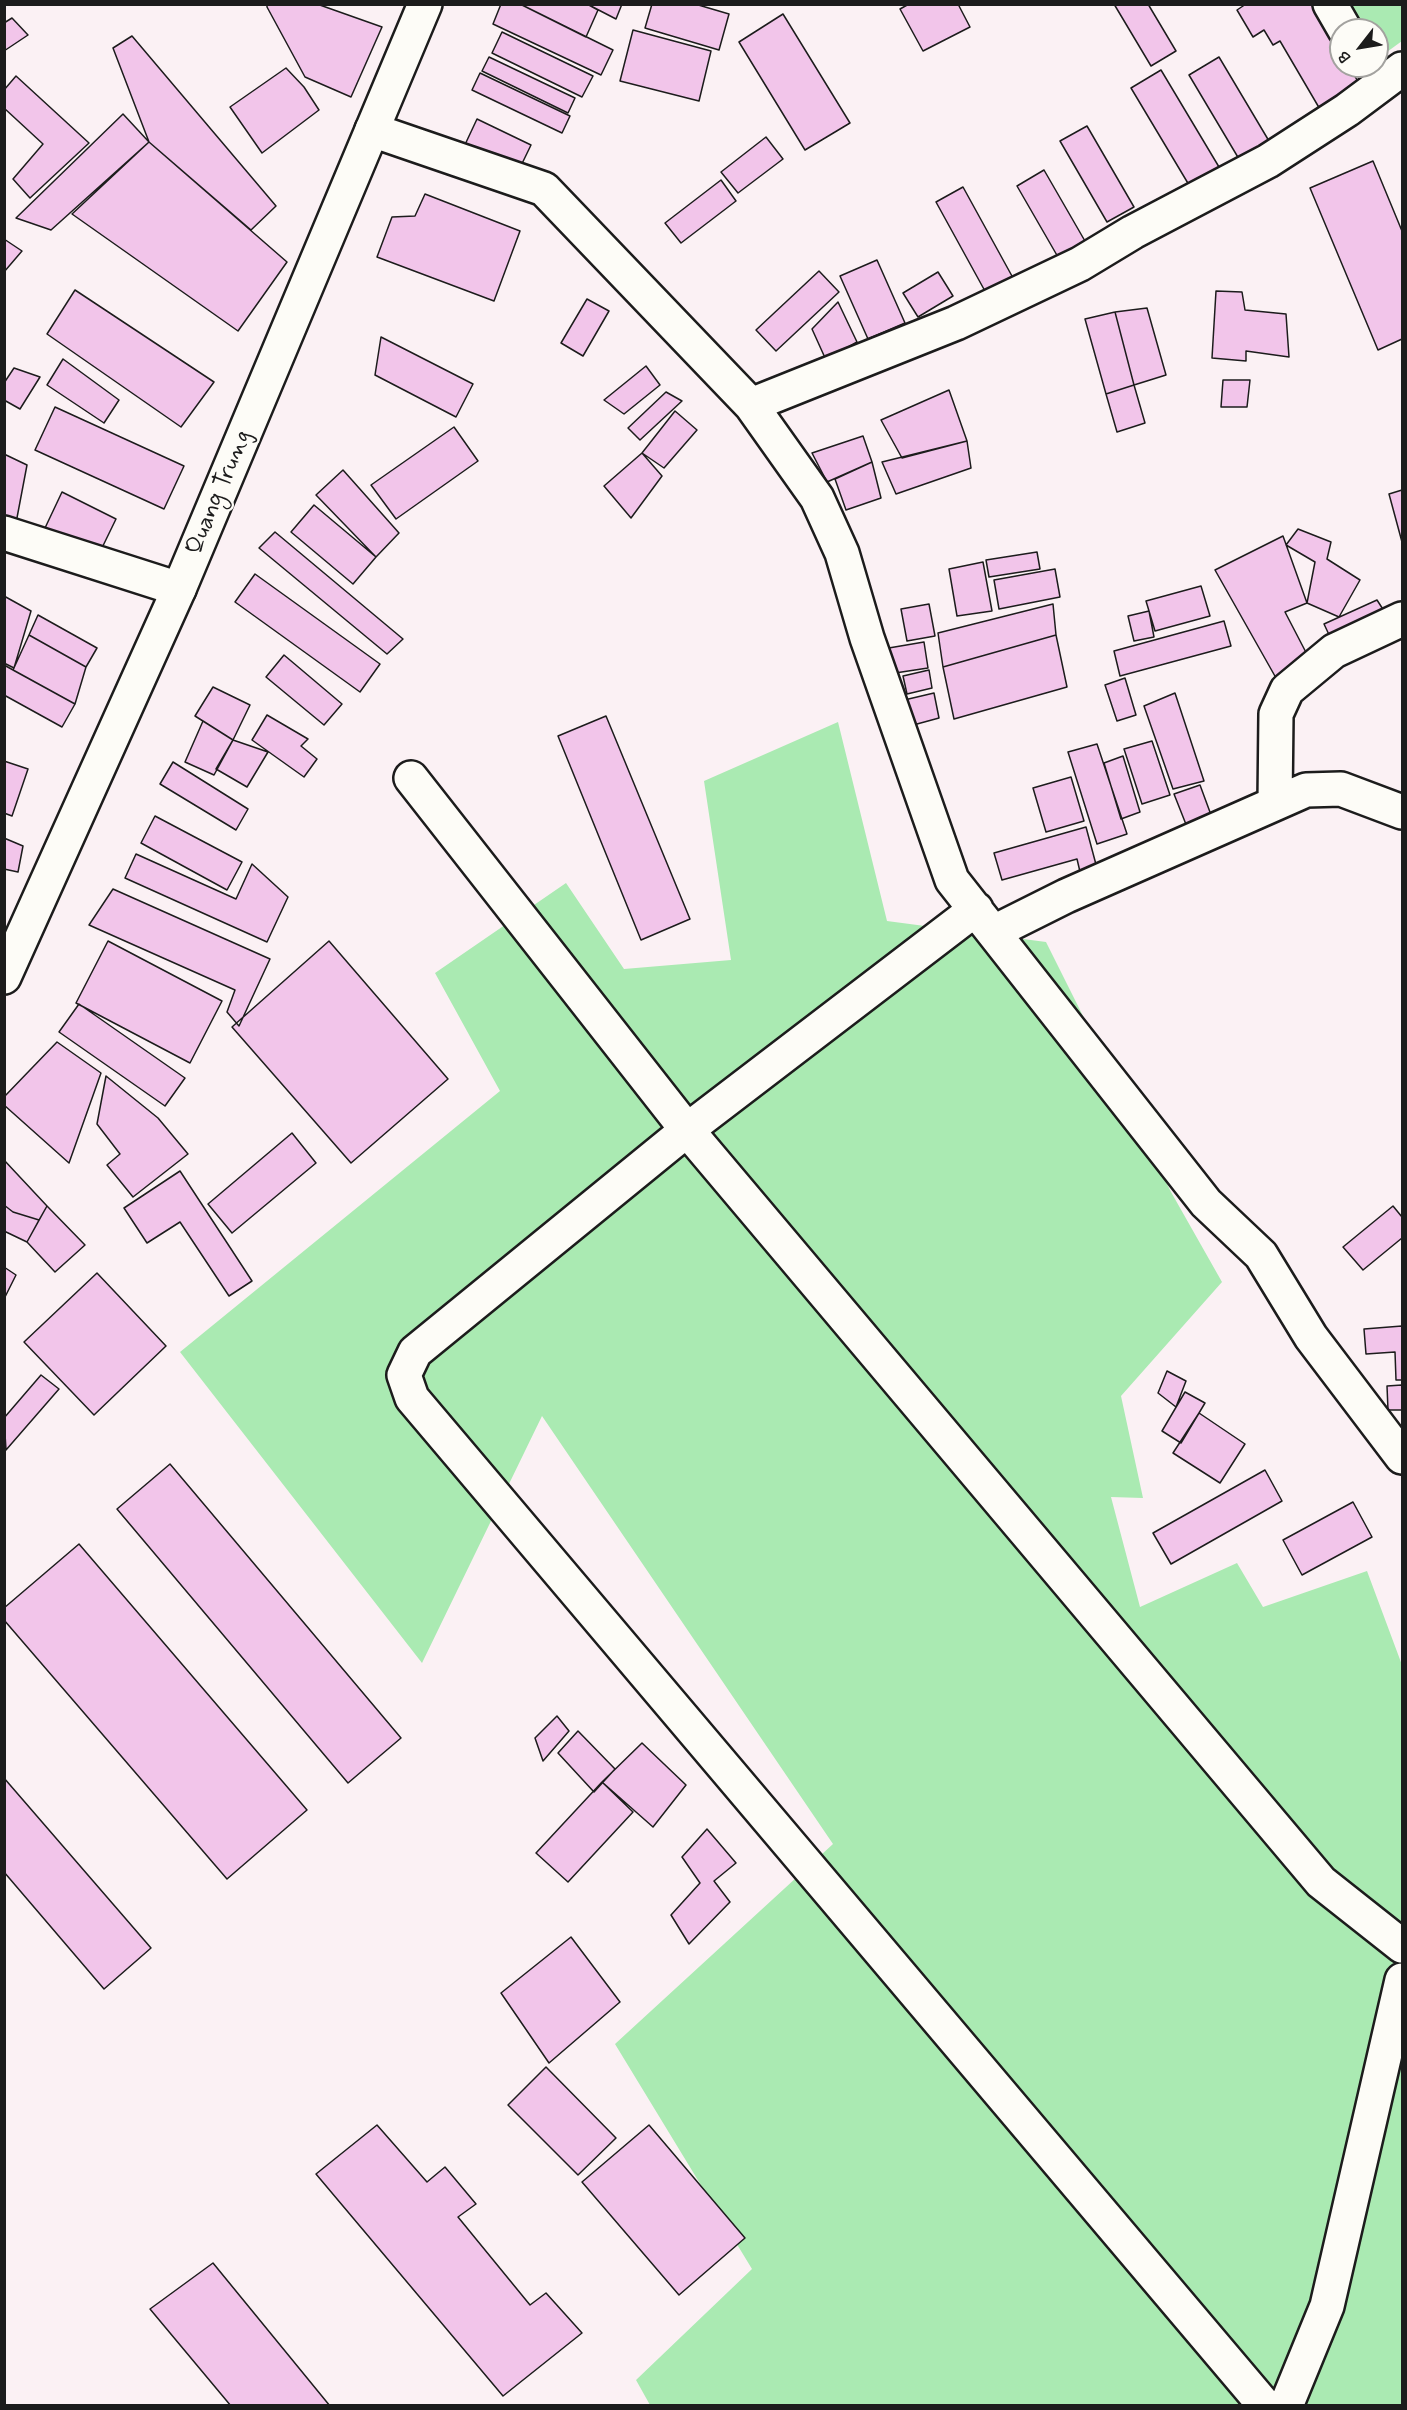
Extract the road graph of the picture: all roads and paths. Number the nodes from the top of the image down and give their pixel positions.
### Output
1 (424, 4) edge
2 (1330, 4) edge
3 (1338, 18) edge
4 (1378, 78) edge
5 (372, 130) junction
6 (751, 405) junction
7 (4, 533) edge
8 (179, 589) junction
9 (1402, 619) edge
10 (411, 778) dead end
11 (1275, 803) junction
12 (1402, 812) edge
13 (985, 921) junction
14 (4, 977) edge
15 (687, 1130) junction
16 (1402, 1457) edge
17 (1402, 1946) edge
18 (1402, 1980) edge
19 (1402, 1985) edge
20 (1265, 2406) edge
21 (1286, 2406) edge

1 - 5 street, Quang Trung
2 - 3 street
4 - 6 street
5 - 6 street
5 - 8 street, Quang Trung
6 - 13 street
7 - 8 street
8 - 14 street, Quang Trung
9 - 11 street
10 - 15 street
11 - 12 street
11 - 13 street
13 - 15 street
13 - 16 street
15 - 17 street
15 - 20 street
18 - 19 street
19 - 21 street

